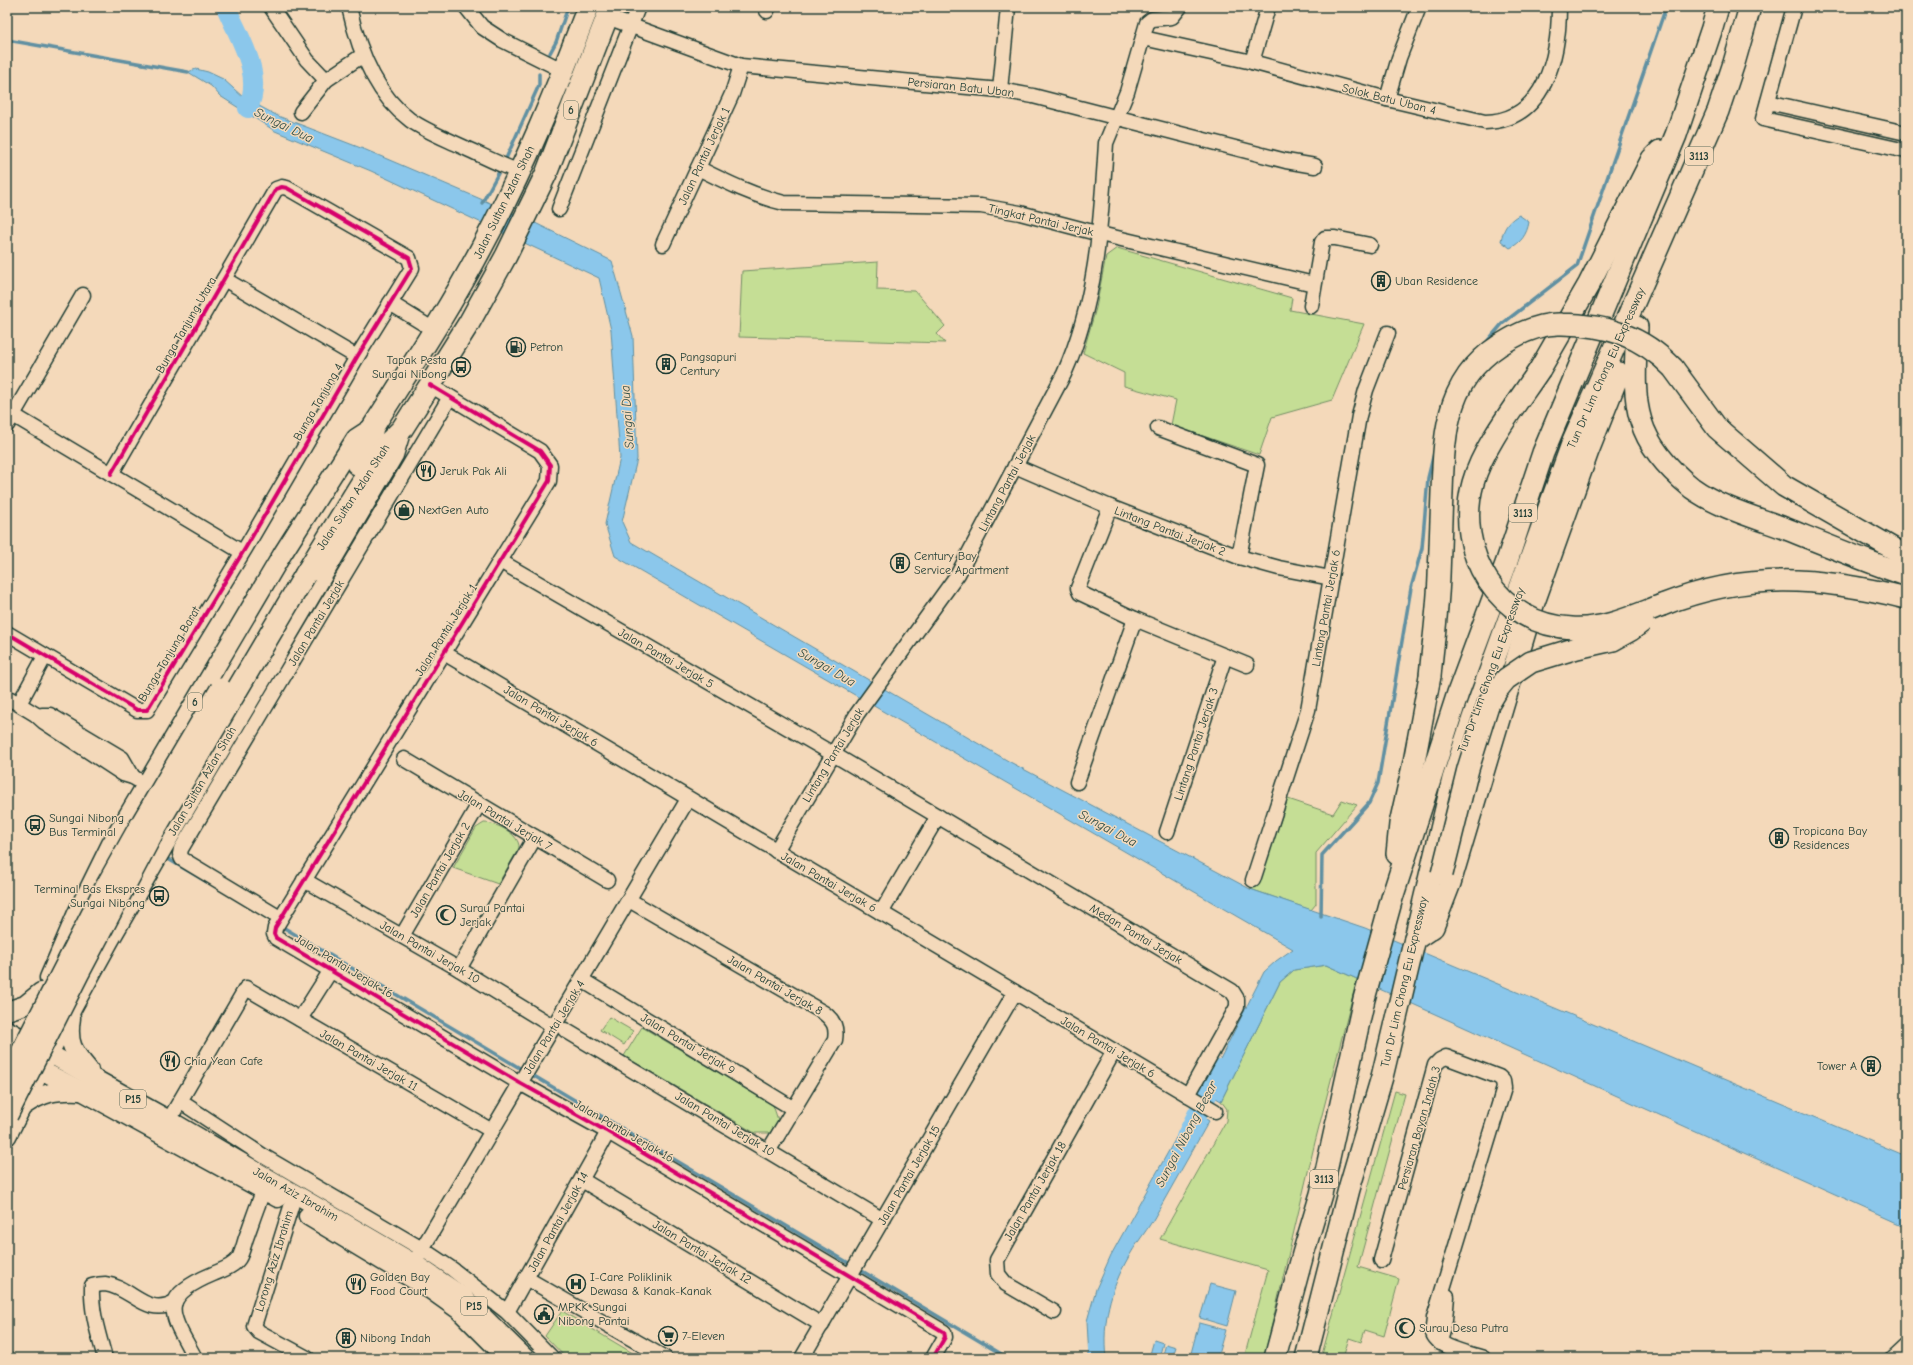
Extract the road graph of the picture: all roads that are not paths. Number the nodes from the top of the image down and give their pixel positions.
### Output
1 (271, 7) edge
2 (349, 7) edge
3 (466, 7) edge
4 (588, 7) edge
5 (638, 7) edge
6 (1008, 7) edge
7 (1180, 7) edge
8 (1268, 7) edge
9 (1419, 7) edge
10 (1559, 7) edge
11 (1718, 7) edge
12 (1750, 7) edge
13 (1794, 7) edge
14 (609, 12) edge
15 (630, 26) junction
16 (1143, 38) junction
17 (363, 55) junction
18 (1252, 62) junction
19 (741, 66) junction
20 (564, 70) junction
21 (326, 80) junction
22 (1000, 90) junction
23 (1387, 99) junction
24 (1768, 102) junction
25 (301, 112) dead end
26 (1117, 117) junction
27 (1906, 133) edge
28 (1676, 135) junction
29 (1906, 151) edge
30 (1315, 166) dead end
31 (507, 167) junction
32 (698, 168) junction
33 (279, 187) joint
34 (559, 209) dead end
35 (1100, 234) junction
36 (664, 244) dead end
37 (1370, 245) dead end
38 (1659, 247) junction
39 (224, 279) junction
40 (1314, 284) junction
41 (83, 295) dead end
42 (390, 303) junction
43 (1311, 306) dead end
44 (1637, 327) junction
45 (434, 330) junction
46 (1388, 333) dead end
47 (357, 356) junction
48 (430, 385) junction
49 (450, 397) junction
50 (10, 420) edge
51 (373, 427) junction
52 (1158, 428) dead end
53 (402, 429) junction
54 (1015, 466) junction
55 (111, 474) junction
56 (1110, 507) junction
57 (242, 552) junction
58 (1906, 556) edge
59 (1239, 558) junction
60 (500, 561) junction
61 (299, 572) junction
62 (1906, 575) edge
63 (1331, 578) junction
64 (1906, 598) edge
65 (1662, 605) junction
66 (1134, 619) junction
67 (7, 633) edge
68 (444, 653) junction
69 (45, 656) junction
70 (1225, 656) junction
71 (1247, 665) dead end
72 (13, 700) edge
73 (833, 754) junction
74 (404, 759) dead end
75 (140, 781) junction
76 (1077, 782) dead end
77 (688, 798) junction
78 (478, 804) junction
79 (938, 816) junction
80 (1166, 832) dead end
81 (535, 837) junction
82 (776, 851) junction
83 (304, 880) junction
84 (607, 880) dead end
85 (1253, 880) dead end
86 (88, 889) junction
87 (1392, 898) junction
88 (629, 900) junction
89 (881, 913) junction
90 (126, 914) junction
91 (277, 923) junction
92 (402, 936) junction
93 (1416, 936) junction
94 (459, 969) junction
95 (331, 970) junction
96 (582, 980) junction
97 (41, 992) junction
98 (1016, 992) junction
99 (73, 1007) junction
100 (7, 1012) edge
101 (300, 1019) junction
102 (560, 1028) junction
103 (13, 1033) edge
104 (1114, 1051) junction
105 (50, 1053) junction
106 (9, 1057) edge
107 (42, 1070) junction
108 (523, 1078) junction
109 (97, 1079) junction
110 (7, 1082) edge
111 (82, 1091) junction
112 (1191, 1097) junction
113 (180, 1102) junction
114 (794, 1109) junction
115 (14, 1111) edge
116 (1215, 1111) dead end
117 (169, 1120) junction
118 (492, 1131) junction
119 (608, 1132) junction
120 (7, 1136) edge
121 (769, 1150) junction
122 (582, 1180) junction
123 (266, 1184) junction
124 (293, 1200) junction
125 (884, 1220) junction
126 (1381, 1260) dead end
127 (415, 1263) junction
128 (854, 1270) junction
129 (526, 1278) junction
130 (175, 1302) junction
131 (506, 1312) junction
132 (1054, 1312) dead end
133 (822, 1325) junction
134 (1906, 1345) edge
135 (1307, 1356) edge
136 (105, 1358) edge
137 (195, 1358) edge
138 (307, 1358) edge
139 (507, 1358) edge
140 (525, 1358) edge
141 (552, 1358) edge
142 (665, 1358) edge
143 (802, 1358) edge
144 (933, 1358) edge
145 (1275, 1358) edge
146 (1483, 1358) edge
147 (1892, 1358) edge

1 - 21 street
2 - 17 street
3 - 20 street
4 - 20 highway, Jalan Sultan Azlan Shah / 6
5 - 15 street
6 - 22 street
7 - 16 street, Lintang Pantai Jerjak
8 - 18 street
9 - 23 street
10 - 23 street, Solok Batu Uban 4
11 - 28 highway, Tun Dr Lim Chong Eu Expressway / 3113
12 - 38 highway, Tun Dr Lim Chong Eu Expressway / 3113
13 - 24 street
14 - 15 street, Persiaran Batu Uban
14 - 48 highway, Jalan Sultan Azlan Shah / 6
15 - 19 street, Persiaran Batu Uban
15 - 34 street
16 - 18 street, Solok Batu Uban 4
16 - 26 street, Lintang Pantai Jerjak
17 - 21 street
17 - 31 street
18 - 23 street, Solok Batu Uban 4
19 - 22 street, Persiaran Batu Uban
19 - 32 street, Jalan Pantai Jerjak 1
20 - 31 highway, Jalan Sultan Azlan Shah / 6
21 - 25 street
22 - 26 street, Persiaran Batu Uban
24 - 27 street
24 - 29 street
26 - 30 street, Persiaran Batu Uban
26 - 35 street, Lintang Pantai Jerjak
28 - 65 highway, bridge
28 - 87 highway, Tun Dr Lim Chong Eu Expressway / 3113
31 - 45 highway, Jalan Sultan Azlan Shah / 6
32 - 35 street, Tingkat Pantai Jerjak
32 - 36 street, Jalan Pantai Jerjak 1
33 - 39 street, Bunga Tanjung Utara
33 - 42 street, Bunga Tanjung 4
35 - 40 street, Tingkat Pantai Jerjak
35 - 54 street, Lintang Pantai Jerjak
37 - 40 street
38 - 44 highway
38 - 93 highway, Tun Dr Lim Chong Eu Expressway / 3113
39 - 47 street
39 - 55 street, Bunga Tanjung Utara
40 - 43 street
41 - 50 street
42 - 45 street
42 - 47 street, Bunga Tanjung 4
44 - 62 highway
44 - 93 highway
45 - 51 highway, Jalan Sultan Azlan Shah / 6
46 - 63 street, Lintang Pantai Jerjak 6
47 - 57 street, Bunga Tanjung 4
48 - 49 street, Jalan Pantai Jerjak 1
48 - 53 highway, Jalan Sultan Azlan Shah / 6
49 - 60 street, Jalan Pantai Jerjak 1
49 - 91 street, Jalan Pantai Jerjak
50 - 55 street
51 - 61 highway, Jalan Sultan Azlan Shah / 6
51 - 75 main road, Jalan Sultan Azlan Shah / 6
52 - 59 street
53 - 61 highway, Jalan Sultan Azlan Shah / 6
53 - 90 main road, Jalan Sultan Azlan Shah / 6
54 - 56 street, Lintang Pantai Jerjak 2
54 - 73 street, Lintang Pantai Jerjak
55 - 57 street
56 - 59 street, Lintang Pantai Jerjak 2
56 - 66 street
57 - 69 street, Bunga Tanjung Barat
58 - 87 highway, bridge
59 - 63 street, Lintang Pantai Jerjak 2
60 - 68 street, Jalan Pantai Jerjak 1
60 - 73 street, Jalan Pantai Jerjak 5
61 - 110 highway, Jalan Sultan Azlan Shah / 6, bridge
61 - 115 highway, Jalan Sultan Azlan Shah / 6, bridge
63 - 85 street, Lintang Pantai Jerjak 6
64 - 65 highway
65 - 93 highway, bridge
66 - 70 street
66 - 76 street
67 - 69 street, Bunga Tanjung Barat
68 - 77 street, Jalan Pantai Jerjak 6
68 - 83 street, Jalan Pantai Jerjak 1
69 - 72 street
70 - 71 street
70 - 80 street, Lintang Pantai Jerjak 3
72 - 75 street
73 - 79 street, Medan Pantai Jerjak
73 - 82 street, Lintang Pantai Jerjak
74 - 78 street, Jalan Pantai Jerjak 7
75 - 86 main road, Jalan Sultan Azlan Shah / 6
77 - 82 street, Jalan Pantai Jerjak 6
77 - 88 street, Jalan Pantai Jerjak 4
78 - 81 street, Jalan Pantai Jerjak 7
78 - 92 street, Jalan Pantai Jerjak 2
79 - 89 street
79 - 112 street, Medan Pantai Jerjak
81 - 84 street, Jalan Pantai Jerjak 7
81 - 94 street
82 - 89 street, Jalan Pantai Jerjak 6
83 - 91 street, Jalan Pantai Jerjak 1
83 - 92 street, Jalan Pantai Jerjak 10
86 - 90 main road
86 - 97 main road, Jalan Sultan Azlan Shah / 6
87 - 145 highway, Tun Dr Lim Chong Eu Expressway / 3113
88 - 96 street, Jalan Pantai Jerjak 4
88 - 114 street, Jalan Pantai Jerjak 8
89 - 98 street, Jalan Pantai Jerjak 6
90 - 99 main road, Jalan Sultan Azlan Shah / 6
91 - 95 street, Jalan Pantai Jerjak 16
92 - 94 street, Jalan Pantai Jerjak 10
93 - 135 highway, Tun Dr Lim Chong Eu Expressway / 3113
94 - 102 street, Jalan Pantai Jerjak 10
95 - 101 street
95 - 108 street, Jalan Pantai Jerjak 16
96 - 102 street, Jalan Pantai Jerjak 4
96 - 114 street, Jalan Pantai Jerjak 9
97 - 100 main road
97 - 103 main road, Jalan Sultan Azlan Shah / 6
98 - 104 street, Jalan Pantai Jerjak 6
98 - 125 street, Jalan Pantai Jerjak 15
99 - 105 main road, Jalan Sultan Azlan Shah / 6
99 - 109 main road
101 - 113 street, Jalan Pantai Jerjak 11
101 - 118 street, Jalan Pantai Jerjak 11
102 - 108 street, Jalan Pantai Jerjak 4
102 - 121 street, Jalan Pantai Jerjak 10
103 - 105 main road, P15
103 - 106 main road, Jalan Sultan Azlan Shah / 6
104 - 112 street, Jalan Pantai Jerjak 6
104 - 132 street, Jalan Pantai Jerjak 18
105 - 107 main road, Jalan Sultan Azlan Shah / 6
105 - 109 main road, Jalan Aziz Ibrahim / P15
106 - 107 main road, P15
107 - 111 main road, Jalan Aziz Ibrahim / P15
107 - 115 main road, Jalan Sultan Azlan Shah / 6
108 - 118 street, Jalan Pantai Jerjak 4
108 - 119 street, Jalan Pantai Jerjak 16
109 - 117 main road, Jalan Aziz Ibrahim / P15
111 - 115 main road
111 - 123 main road, Jalan Aziz Ibrahim / P15
112 - 116 street, Jalan Pantai Jerjak 6
113 - 117 street
113 - 127 street
114 - 121 street, Jalan Pantai Jerjak 8
115 - 120 main road, Jalan Sultan Azlan Shah / 6
117 - 123 main road, Jalan Aziz Ibrahim / P15
118 - 127 street, Jalan Pantai Jerjak 4
119 - 122 street, Jalan Pantai Jerjak 14
119 - 128 street, Jalan Pantai Jerjak 16
121 - 125 street, Jalan Pantai Jerjak 10
122 - 129 street, Jalan Pantai Jerjak 14
122 - 133 street, Jalan Pantai Jerjak 12
123 - 124 main road, Jalan Aziz Ibrahim / P15
123 - 130 street
124 - 127 main road, Jalan Aziz Ibrahim / P15
124 - 138 street, Lorong Aziz Ibrahim
125 - 128 street, Jalan Pantai Jerjak 15
126 - 146 street, Persiaran Bayan Indah 3
127 - 131 street
127 - 139 main road, Jalan Aziz Ibrahim / P15
127 - 140 main road, Jalan Aziz Ibrahim / P15
128 - 133 street, Jalan Pantai Jerjak 15
128 - 144 street, Jalan Pantai Jerjak 16
129 - 131 street, Jalan Pantai Jerjak 14
129 - 142 street
130 - 136 street
130 - 137 street
131 - 141 street
133 - 143 street, Jalan Pantai Jerjak 15
134 - 147 street

